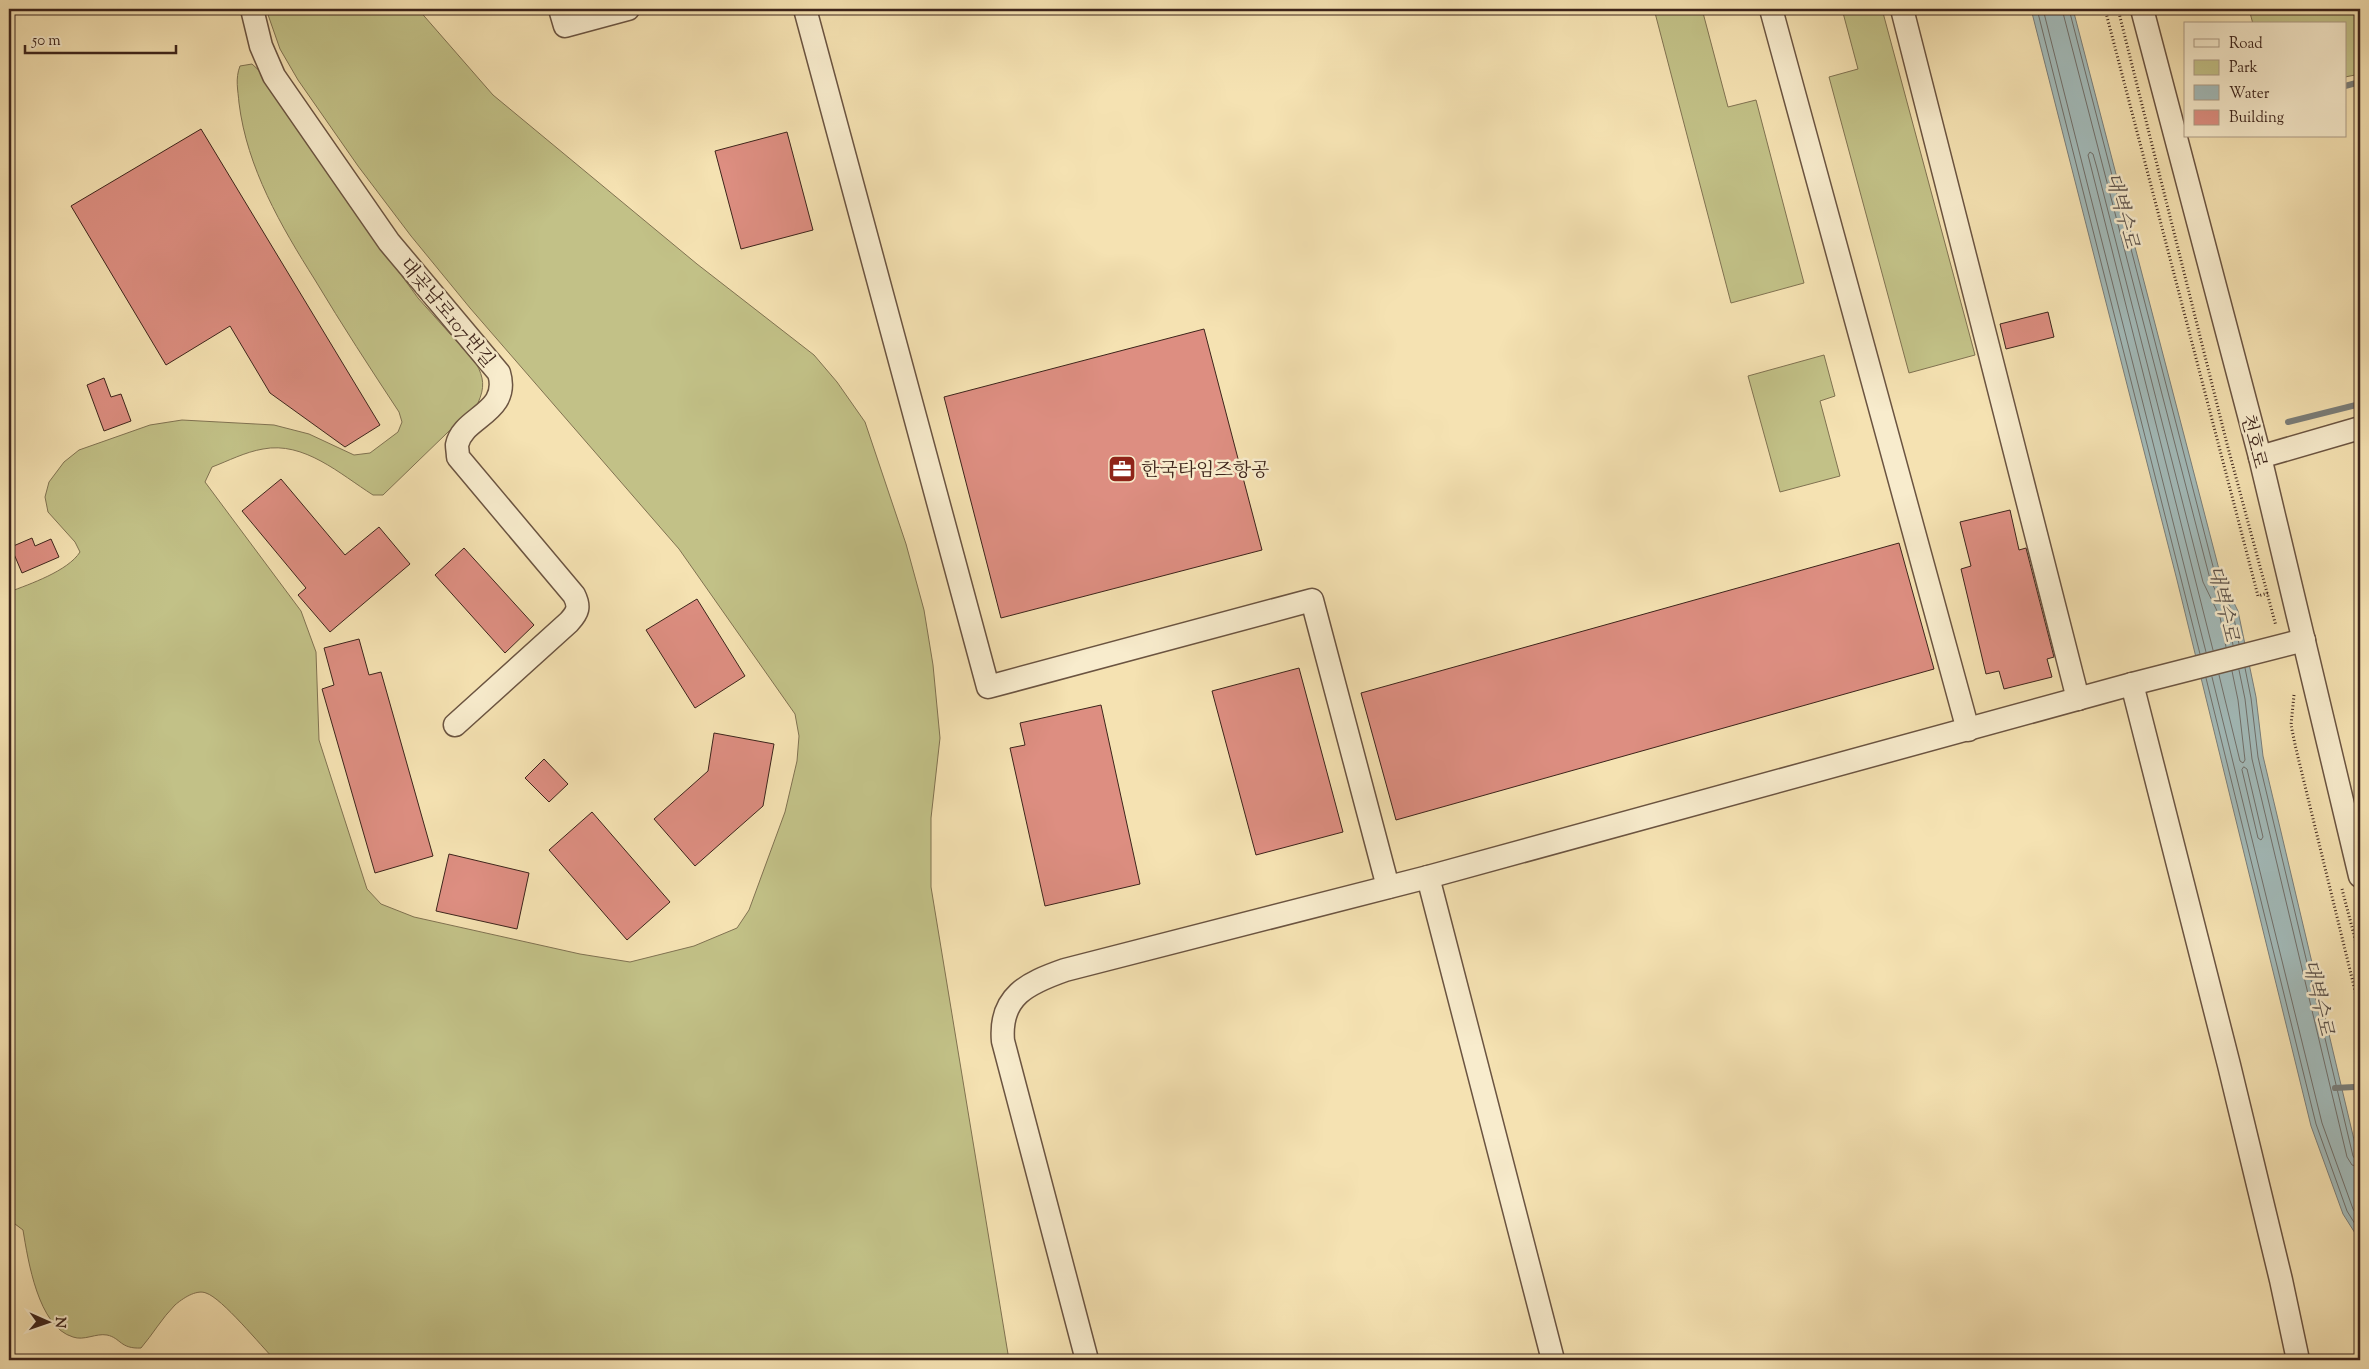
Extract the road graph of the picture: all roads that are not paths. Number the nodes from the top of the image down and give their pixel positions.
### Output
1 (252, 9) edge
2 (560, 9) edge
3 (628, 9) edge
4 (805, 9) edge
5 (1771, 9) edge
6 (1902, 9) edge
7 (2142, 9) edge
8 (2360, 428) edge
9 (2260, 457) junction
10 (2304, 640) junction
11 (2132, 684) junction
12 (2078, 699) junction
13 (456, 725) dead end
14 (1968, 730) junction
15 (1428, 877) junction
16 (2350, 878) edge
17 (1388, 887) junction
18 (1087, 1360) edge
19 (1552, 1360) edge
20 (2298, 1360) edge

1 - 13 street, 대곶남로107번길
2 - 3 street
4 - 17 street
5 - 14 street
6 - 12 street
7 - 9 street, 천호로
8 - 9 street
9 - 10 street, 천호로
10 - 11 street
10 - 16 street, 천호로
11 - 12 street
11 - 20 street
12 - 14 street
14 - 15 street
15 - 17 street
15 - 19 street
17 - 18 street

